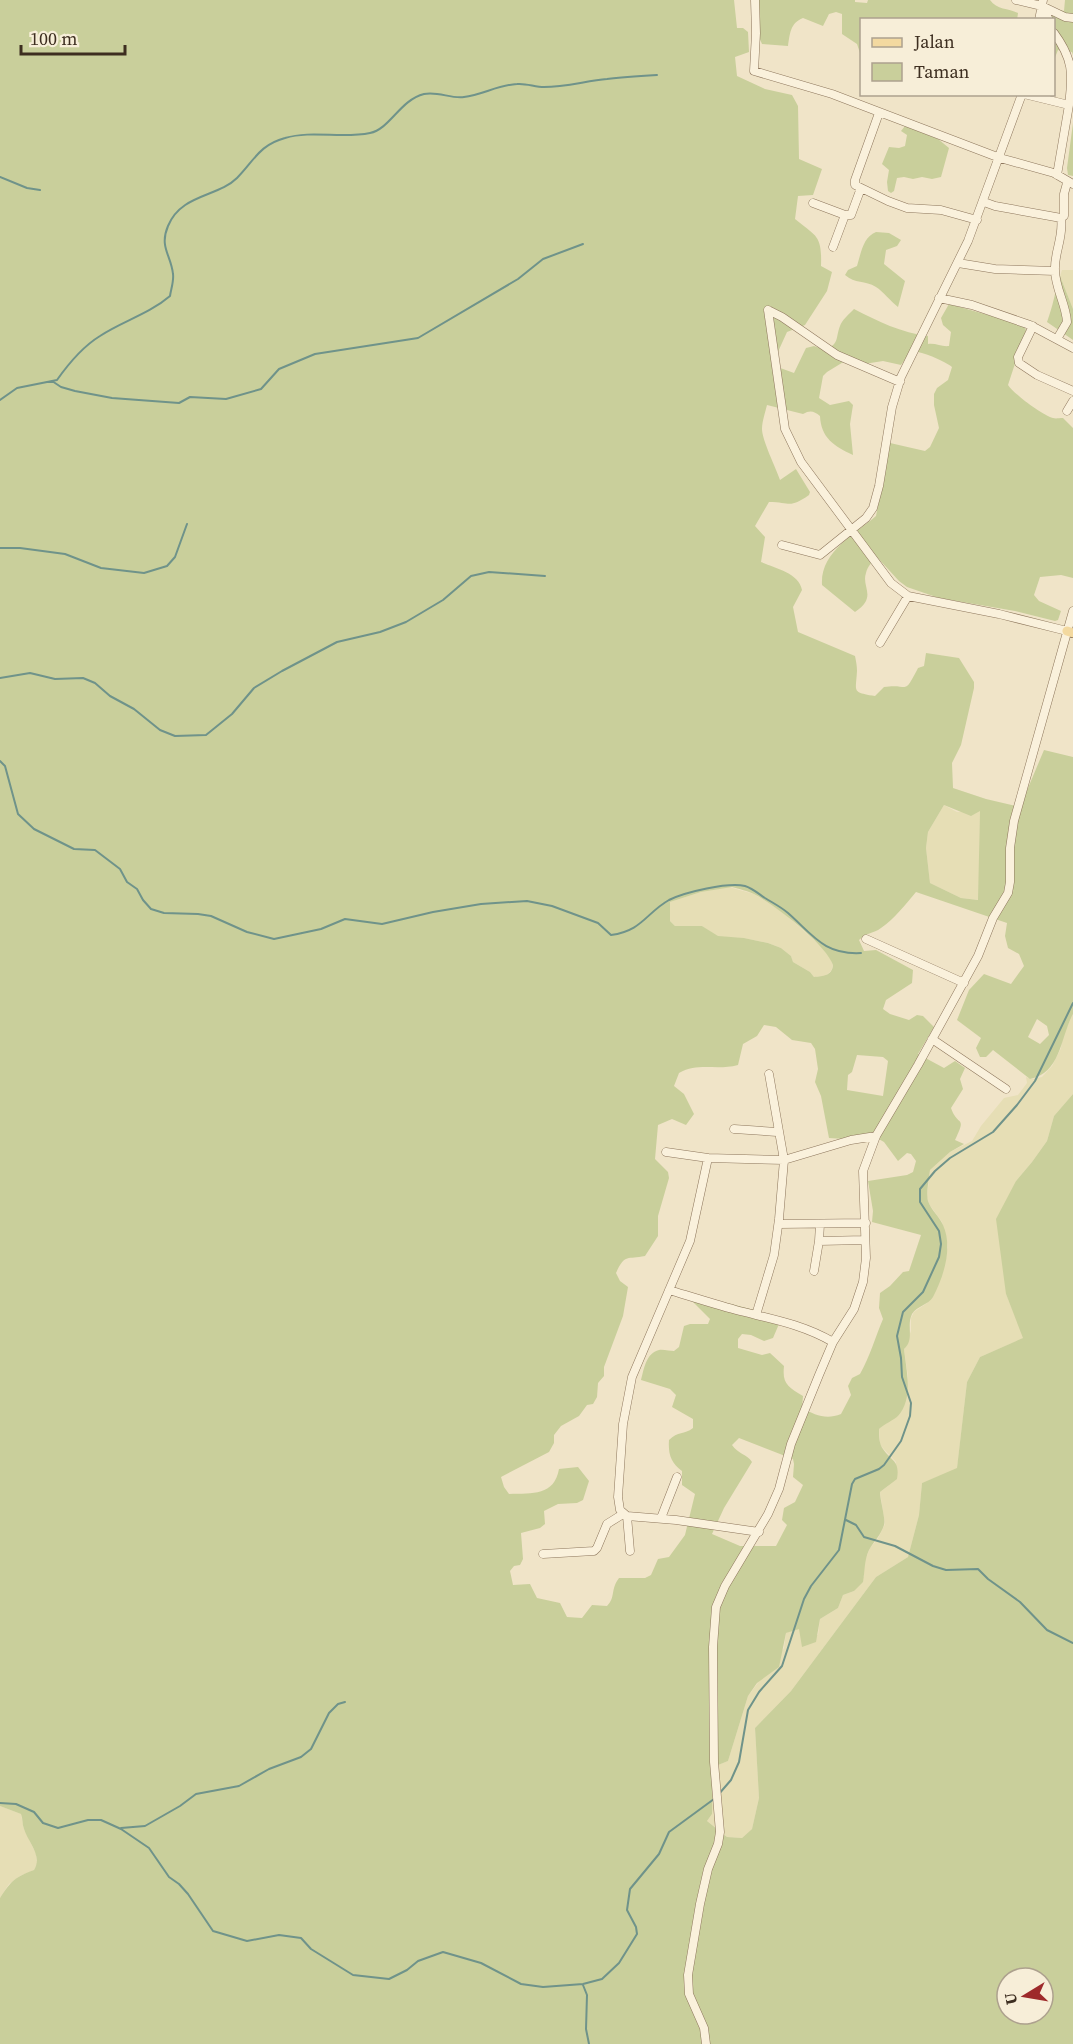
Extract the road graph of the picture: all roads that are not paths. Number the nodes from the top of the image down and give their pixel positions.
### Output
1 (755, 0) edge
2 (1016, 0) edge
3 (1043, 3) edge
4 (1040, 18) edge
5 (1048, 18) edge
6 (1073, 18) edge
7 (1055, 36) edge
8 (1022, 96) edge
9 (1031, 96) edge
10 (1069, 105) junction
11 (879, 112) junction
12 (1000, 158) junction
13 (1057, 175) junction
14 (1070, 183) edge
15 (861, 188) junction
16 (984, 202) junction
17 (813, 203) dead end
18 (845, 215) junction
19 (1061, 218) junction
20 (977, 220) junction
21 (833, 247) dead end
22 (958, 262) junction
23 (1055, 271) junction
24 (939, 298) junction
25 (1034, 326) junction
26 (1058, 339) junction
27 (1073, 348) edge
28 (900, 382) junction
29 (1073, 391) edge
30 (1073, 401) edge
31 (1068, 411) dead end
32 (851, 530) junction
33 (782, 545) dead end
34 (908, 596) junction
35 (1073, 611) edge
36 (1070, 632) edge
37 (880, 643) dead end
38 (866, 939) dead end
39 (964, 983) junction
40 (932, 1040) junction
41 (769, 1074) dead end
42 (1006, 1089) dead end
43 (734, 1129) dead end
44 (777, 1132) junction
45 (876, 1136) junction
46 (666, 1152) dead end
47 (708, 1158) junction
48 (783, 1160) junction
49 (866, 1223) junction
50 (778, 1224) junction
51 (820, 1224) junction
52 (865, 1240) junction
53 (819, 1241) junction
54 (814, 1271) dead end
55 (669, 1290) junction
56 (756, 1315) junction
57 (833, 1342) junction
58 (677, 1477) dead end
59 (625, 1515) junction
60 (661, 1518) junction
61 (759, 1532) junction
62 (630, 1551) dead end
63 (543, 1554) dead end
64 (706, 2044) edge

1 - 11 street
2 - 3 street
3 - 4 street
3 - 5 street
3 - 6 street
7 - 10 street
8 - 12 street
9 - 10 street
10 - 13 street
11 - 12 street
11 - 15 street
12 - 13 street
12 - 16 street
13 - 14 street
14 - 19 street
15 - 18 street
15 - 20 street
16 - 19 street
16 - 20 street
17 - 18 street
18 - 21 street
19 - 23 street
20 - 22 street
22 - 23 street
22 - 24 street
23 - 26 street
24 - 25 street
24 - 28 street
25 - 26 street
25 - 29 street
26 - 27 street
28 - 32 street
28 - 32 street
30 - 31 street
32 - 33 street
32 - 34 street
34 - 36 street
34 - 37 street
35 - 36 street
36 - 39 street
38 - 39 street
39 - 40 street
40 - 42 street
40 - 45 street
41 - 44 street
43 - 44 street
44 - 48 street
45 - 48 street
45 - 49 street
46 - 47 street
47 - 48 street
47 - 55 street
48 - 50 street
49 - 51 street
49 - 52 street
50 - 51 street
50 - 56 street
51 - 53 street
52 - 53 street
52 - 57 street
53 - 54 street
55 - 56 street
55 - 59 street
56 - 57 street
57 - 61 street
58 - 60 street
59 - 60 street
59 - 62 street
59 - 63 street
60 - 61 street
61 - 64 street

